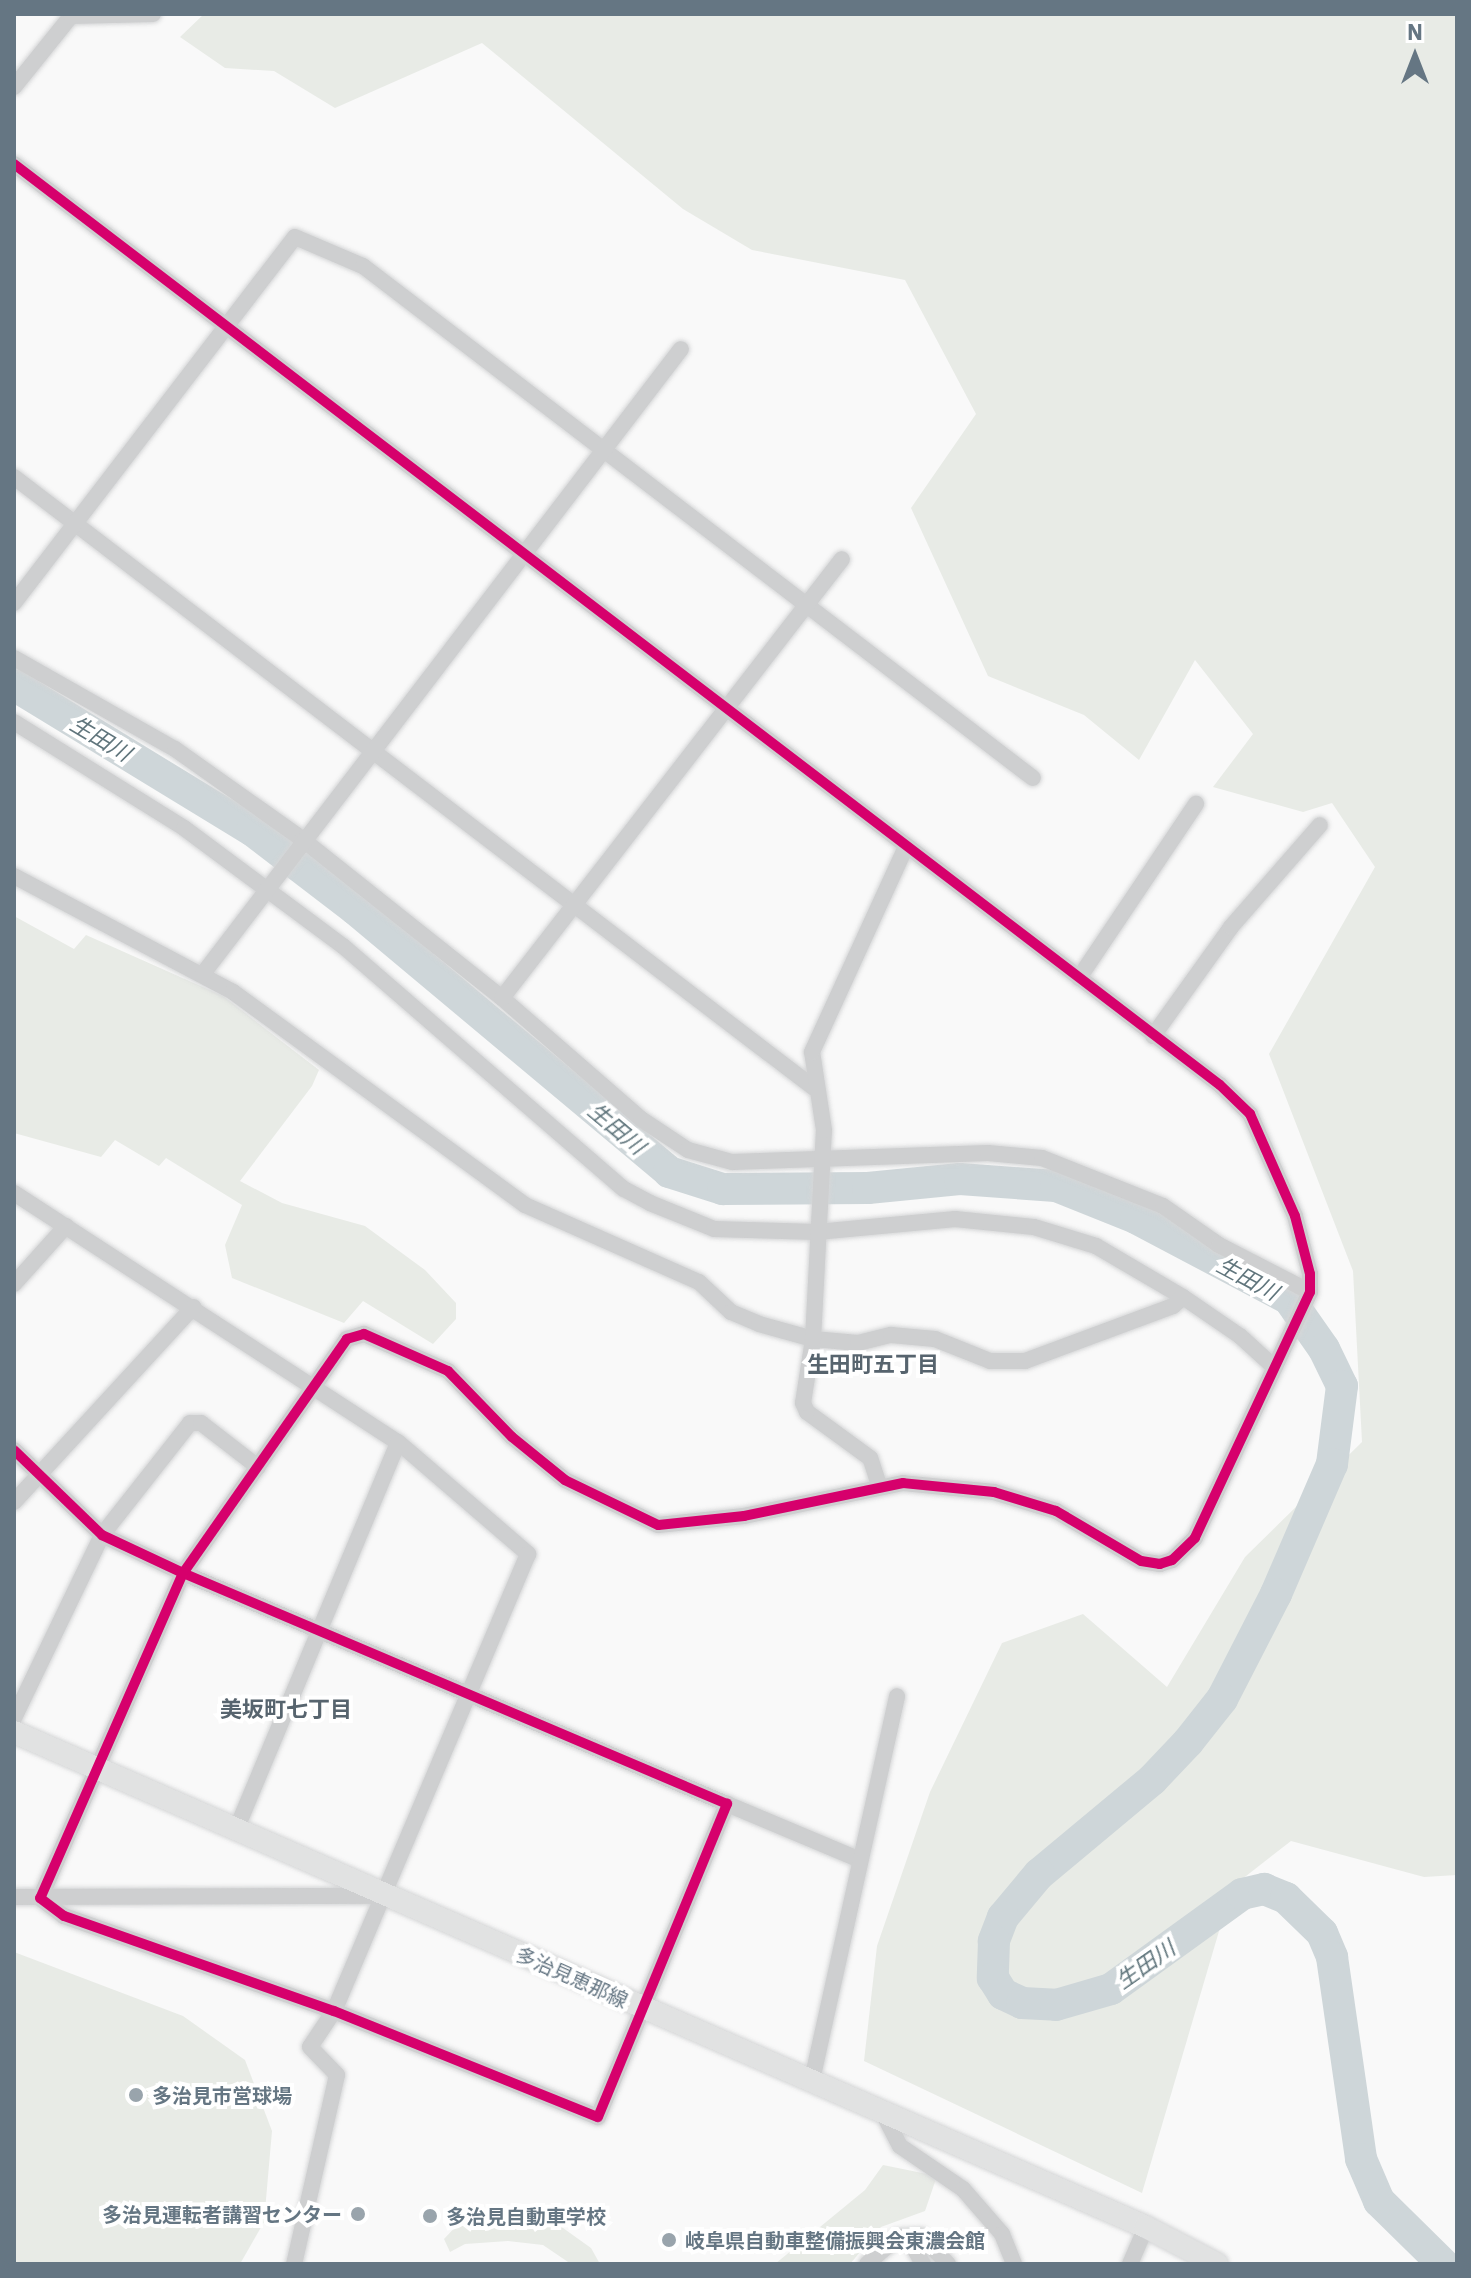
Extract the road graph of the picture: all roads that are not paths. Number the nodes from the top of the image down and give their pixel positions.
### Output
1 (153, 14) edge
2 (14, 87) edge
3 (14, 164) edge
4 (226, 327) junction
5 (681, 349) dead end
6 (600, 448) junction
7 (14, 477) edge
8 (76, 524) junction
9 (524, 552) junction
10 (842, 559) dead end
11 (14, 603) edge
12 (805, 605) junction
13 (14, 658) edge
14 (723, 708) junction
15 (14, 722) edge
16 (371, 752) junction
17 (1033, 778) dead end
18 (1196, 804) dead end
19 (1320, 825) dead end
20 (302, 839) junction
21 (905, 849) junction
22 (14, 876) edge
23 (265, 891) junction
24 (570, 904) junction
25 (202, 975) junction
26 (1079, 978) junction
27 (502, 998) junction
28 (1153, 1036) junction
29 (814, 1088) junction
30 (822, 1158) junction
31 (14, 1193) edge
32 (66, 1226) junction
33 (817, 1232) junction
34 (14, 1284) edge
35 (1310, 1292) junction
36 (1183, 1297) junction
37 (193, 1307) junction
38 (813, 1339) junction
39 (1275, 1368) junction
40 (314, 1388) junction
41 (398, 1442) junction
42 (14, 1450) edge
43 (258, 1467) junction
44 (40, 1473) junction
45 (879, 1485) junction
46 (14, 1502) edge
47 (102, 1535) junction
48 (183, 1573) junction
49 (321, 1632) junction
50 (468, 1694) junction
51 (897, 1696) dead end
52 (14, 1718) edge
53 (14, 1732) edge
54 (94, 1768) junction
55 (727, 1804) junction
56 (236, 1830) junction
57 (858, 1859) junction
58 (384, 1896) junction
59 (14, 1897) edge
60 (40, 1898) junction
61 (646, 2009) junction
62 (334, 2011) junction
63 (812, 2080) junction
64 (883, 2113) junction
65 (1146, 2227) junction
66 (908, 2237) junction
67 (294, 2264) edge
68 (867, 2264) edge
69 (923, 2264) edge
70 (948, 2264) edge
71 (1014, 2264) edge
72 (1130, 2264) edge
73 (1217, 2264) edge

1 - 2 street
3 - 4 street
4 - 6 street
4 - 8 street
4 - 9 street
5 - 6 street
6 - 9 street
6 - 12 street
7 - 8 street
8 - 11 street
8 - 16 street
9 - 14 street
9 - 16 street
10 - 12 street
12 - 14 street
12 - 17 street
13 - 20 street
14 - 21 street
14 - 24 street
15 - 23 street
16 - 20 street
16 - 24 street
18 - 26 street
19 - 28 street
20 - 23 street
20 - 27 street
21 - 26 street
21 - 29 street
22 - 25 street
23 - 25 street
23 - 33 street
24 - 27 street
24 - 29 street
25 - 38 street
26 - 28 street
27 - 30 street
28 - 35 street
29 - 30 street
30 - 33 street
30 - 35 street
31 - 32 street
32 - 34 street
32 - 37 street
33 - 36 street
33 - 38 street
35 - 39 street
36 - 38 street
36 - 39 street
37 - 40 street
37 - 44 street
38 - 45 street
39 - 45 street
40 - 41 street
40 - 43 street
40 - 45 street
41 - 49 street
41 - 50 street
42 - 44 street
43 - 47 street
43 - 48 street
44 - 46 street
44 - 47 street
47 - 48 street
47 - 52 street
48 - 49 street
48 - 54 street
49 - 50 street
49 - 56 street
50 - 55 street
50 - 58 street
51 - 57 street
53 - 54 main road, 多治見恵那線
54 - 56 main road, 多治見恵那線
54 - 60 street
55 - 57 street
55 - 61 street
56 - 58 main road, 多治見恵那線
57 - 63 street
58 - 60 street
58 - 61 main road, 多治見恵那線
58 - 62 street
59 - 60 street
60 - 62 street
61 - 62 street
61 - 63 main road, 多治見恵那線
62 - 67 street
63 - 64 main road, 多治見恵那線
64 - 65 main road, 多治見恵那線
64 - 71 street
65 - 72 street
65 - 73 main road, 多治見恵那線
66 - 68 street
66 - 69 street
66 - 70 street

